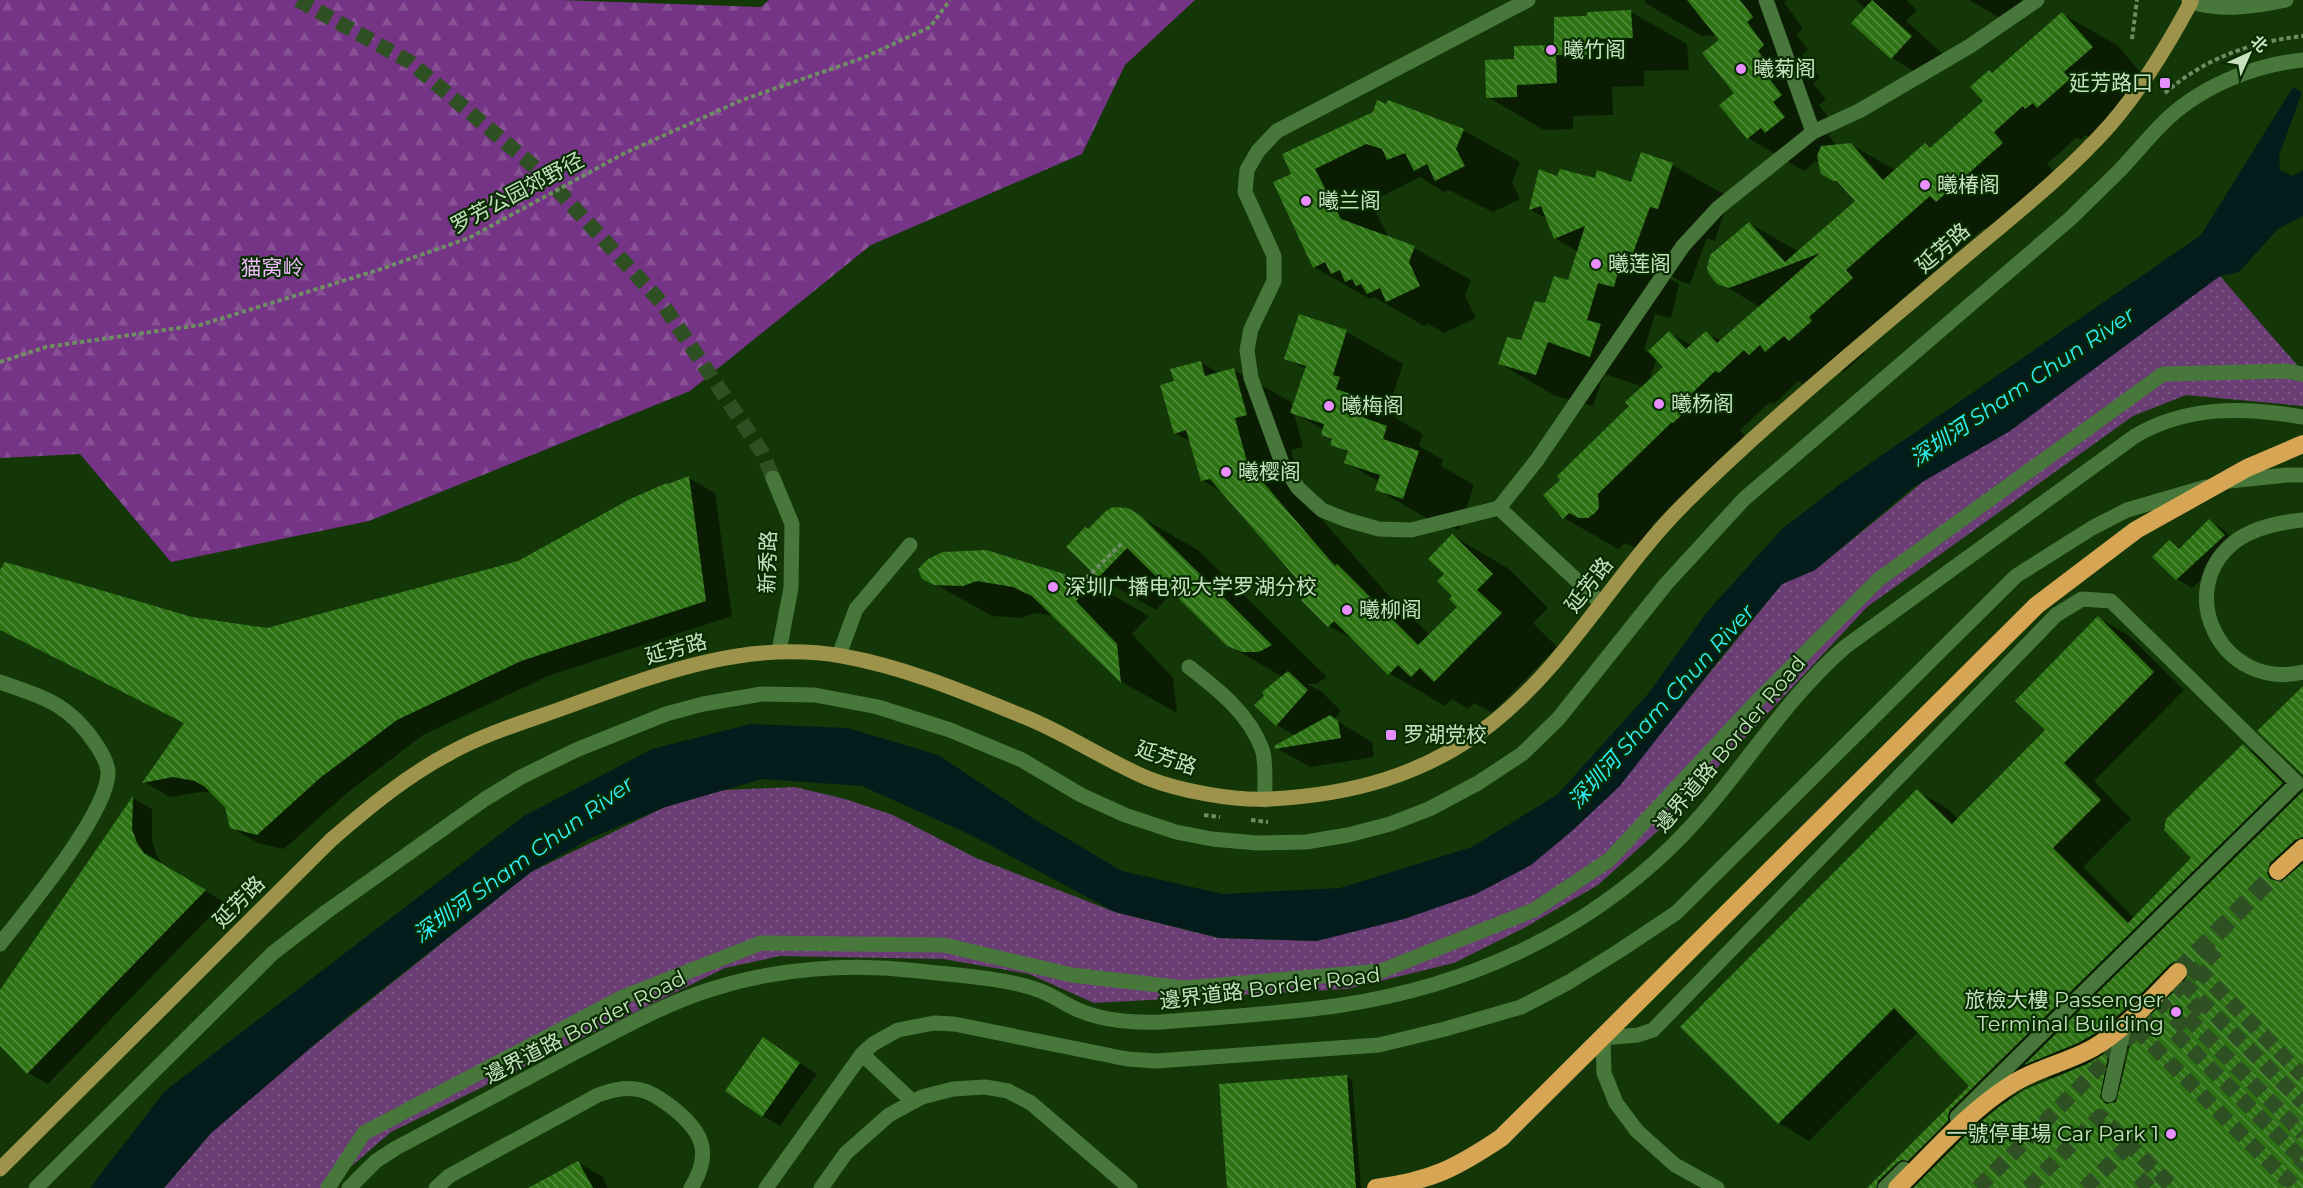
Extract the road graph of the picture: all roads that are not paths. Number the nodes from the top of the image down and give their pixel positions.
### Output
1 (1528, 0) edge
2 (1766, 0) edge
3 (2037, 0) edge
4 (2286, 0) edge
5 (2190, 1) edge
6 (2303, 60) edge
7 (1813, 132) junction
8 (2303, 374) edge
9 (2303, 417) edge
10 (2303, 444) edge
11 (2303, 476) edge
12 (772, 477) tunnel mouth
13 (1499, 508) junction
14 (2303, 520) edge
15 (910, 545) dead end
16 (1601, 603) junction
17 (779, 651) junction
18 (839, 655) junction
19 (1189, 667) dead end
20 (2303, 672) edge
21 (0, 682) edge
22 (2300, 781) edge
23 (1265, 800) junction
24 (2303, 848) edge
25 (2278, 871) tunnel mouth
26 (0, 945) edge
27 (2178, 972) tunnel mouth
28 (2124, 1027) junction
29 (1603, 1038) junction
30 (862, 1054) junction
31 (2109, 1095) dead end
32 (913, 1102) junction
33 (0, 1169) edge
34 (36, 1188) edge
35 (328, 1188) edge
36 (349, 1188) edge
37 (436, 1188) edge
38 (690, 1188) edge
39 (766, 1188) edge
40 (821, 1188) edge
41 (1130, 1188) edge
42 (1377, 1188) edge
43 (1717, 1188) edge
44 (1885, 1188) edge
45 (1897, 1188) edge

1 - 13 street
2 - 7 street
3 - 7 street
4 - 5 street
5 - 16 main road, 延芳路
6 - 34 street
7 - 13 street
8 - 35 street
9 - 36 street, 邊界道路 Border Road
10 - 29 highway
11 - 30 street
12 - 17 street, 新秀路
13 - 16 street
14 - 20 street
15 - 18 street
16 - 23 main road, 延芳路
17 - 18 main road, 延芳路
17 - 33 main road, 延芳路
18 - 23 main road, 延芳路
19 - 23 street
21 - 26 street
22 - 29 street
22 - 44 street
24 - 25 highway
27 - 28 highway
28 - 31 street
28 - 45 highway
29 - 42 highway
29 - 43 street
30 - 32 street
30 - 39 street
32 - 40 street
32 - 41 street
37 - 38 street

